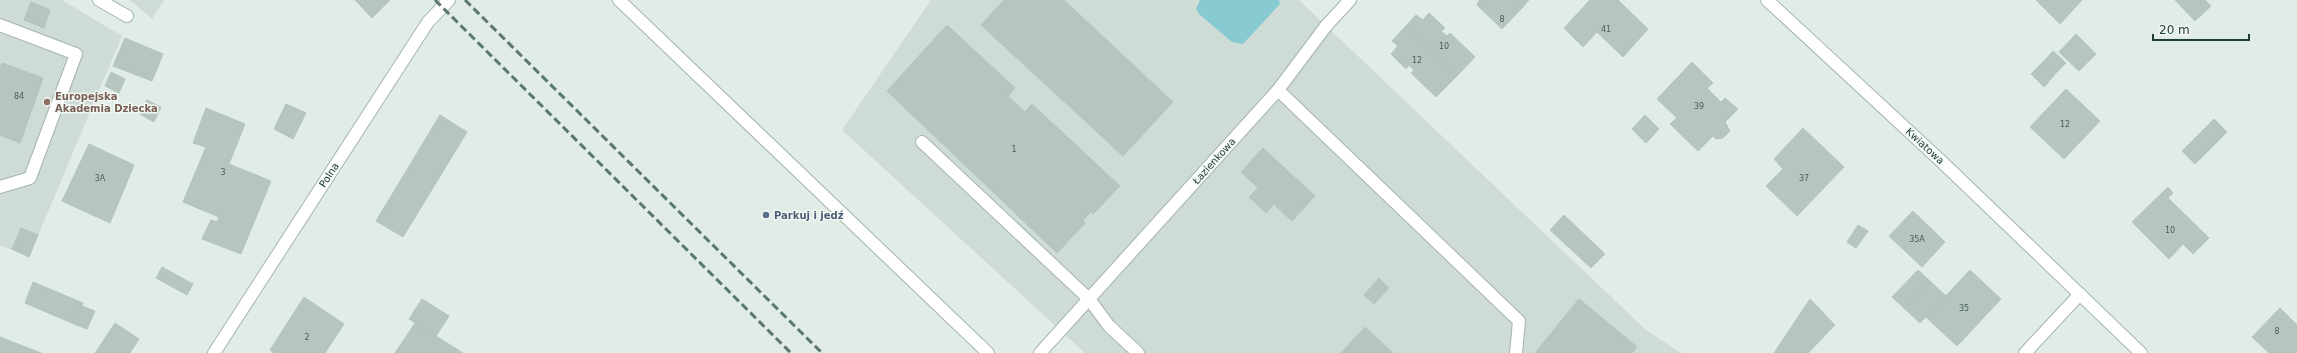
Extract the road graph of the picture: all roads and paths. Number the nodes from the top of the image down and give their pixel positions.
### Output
1 (99, 0) edge
2 (449, 0) edge
3 (619, 0) edge
4 (1350, 0) edge
5 (1767, 0) edge
6 (127, 16) dead end
7 (0, 24) edge
8 (1278, 90) junction
9 (922, 142) dead end
10 (0, 187) edge
11 (2080, 294) junction
12 (1089, 299) junction
13 (214, 353) edge
14 (988, 353) edge
15 (1040, 353) edge
16 (1138, 353) edge
17 (1516, 353) edge
18 (2025, 353) edge
19 (2141, 353) edge

1 - 6 street
2 - 13 street, Polna
3 - 14 street
4 - 8 street, Łazienkowa
5 - 11 street, Kwiatowa
7 - 10 street
8 - 12 street, Łazienkowa
8 - 17 street
9 - 12 street
11 - 18 street
11 - 19 street, Kwiatowa
12 - 15 street, Łazienkowa
12 - 16 street

